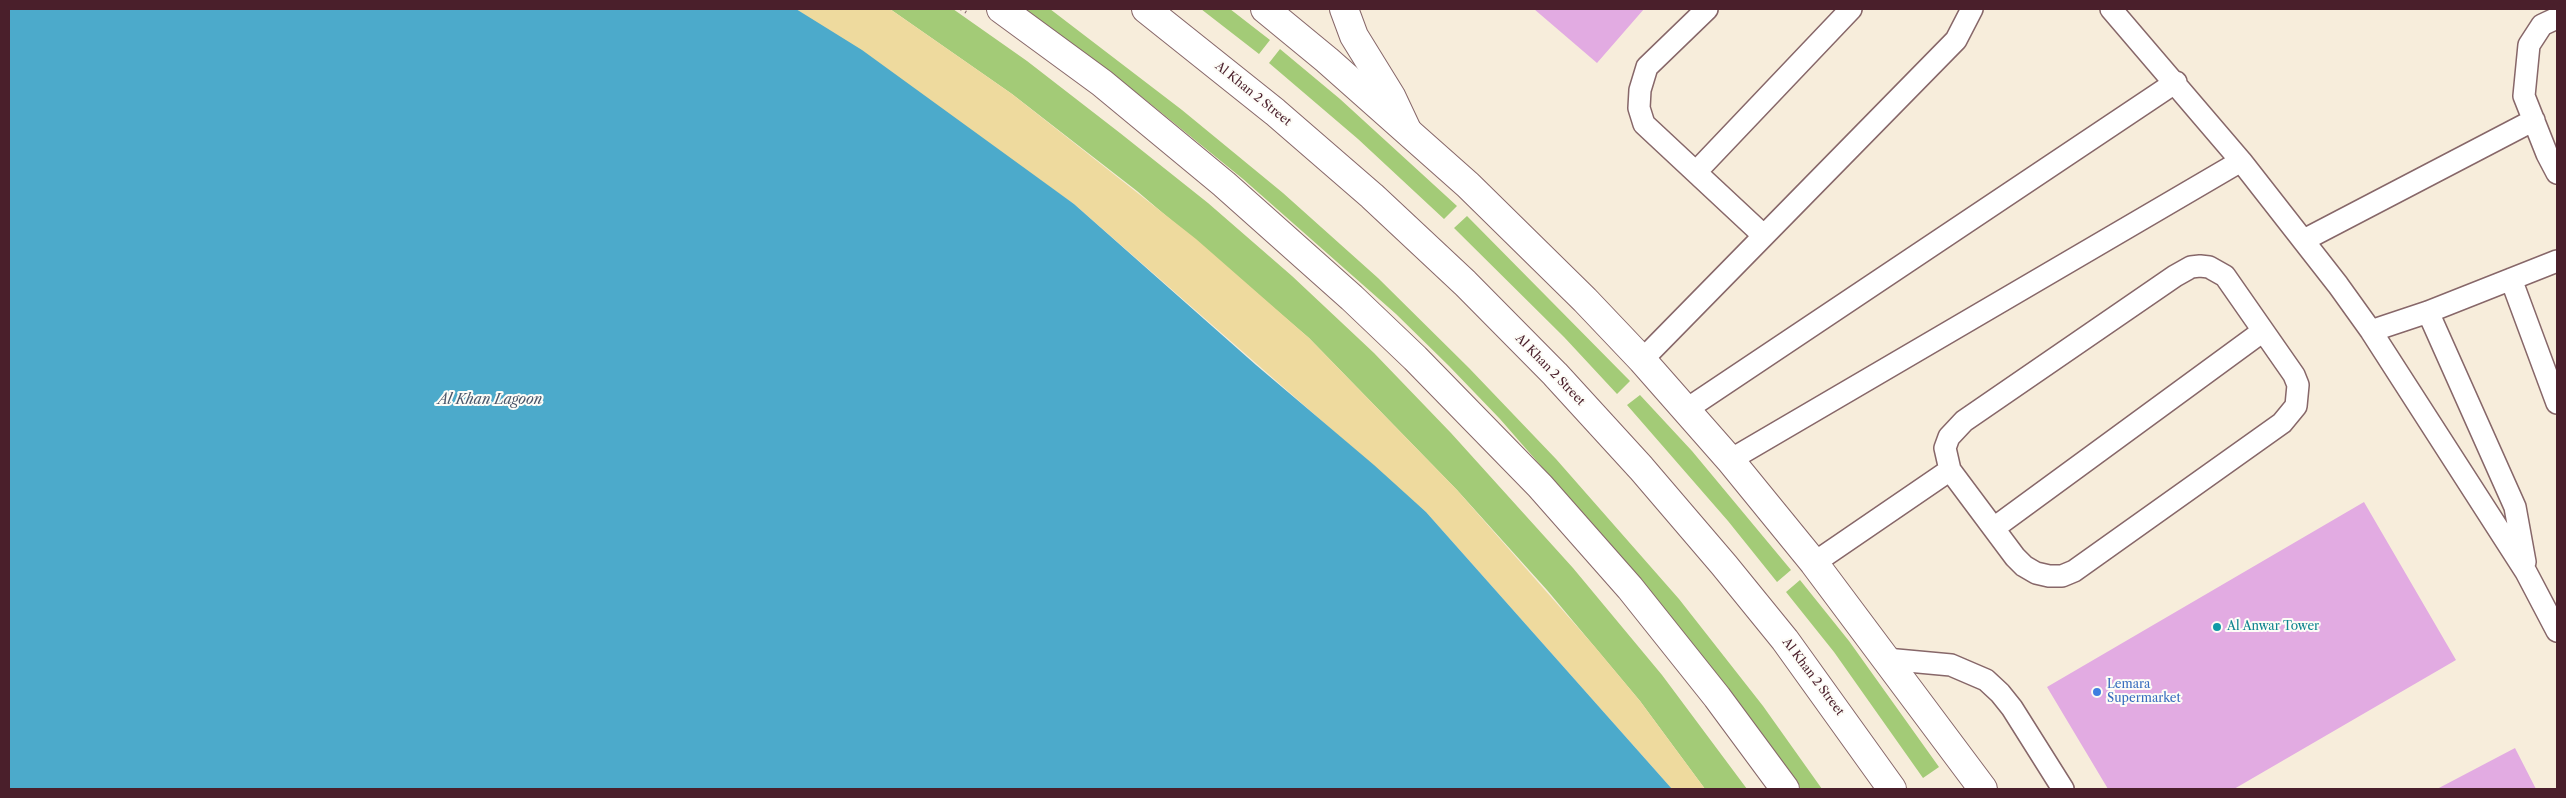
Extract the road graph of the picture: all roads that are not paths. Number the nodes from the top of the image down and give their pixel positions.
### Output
1 (1001, 9) edge
2 (1146, 9) edge
3 (1265, 9) edge
4 (1344, 9) edge
5 (1707, 9) edge
6 (1851, 9) edge
7 (1972, 9) edge
8 (2111, 9) edge
9 (2557, 18) edge
10 (2176, 82) junction
11 (2534, 120) junction
12 (1407, 130) junction
13 (2241, 161) junction
14 (1696, 172) junction
15 (2557, 172) edge
16 (1763, 235) junction
17 (2304, 240) junction
18 (2557, 261) edge
19 (2511, 279) junction
20 (2428, 312) junction
21 (2263, 331) junction
22 (2371, 331) junction
23 (1642, 360) junction
24 (2557, 403) edge
25 (1687, 409) junction
26 (1730, 460) junction
27 (1950, 470) junction
28 (1994, 528) junction
29 (1814, 563) junction
30 (2526, 572) junction
31 (2557, 631) edge
32 (1886, 659) junction
33 (1785, 789) edge
34 (1892, 789) edge
35 (1983, 789) edge
36 (2062, 789) edge

1 - 33 main road
2 - 34 main road, Al Khan 2 Street
3 - 12 main road
4 - 12 main road
5 - 14 lane
6 - 14 lane
7 - 16 lane
8 - 10 lane
9 - 11 lane
10 - 13 lane
10 - 25 lane
11 - 15 lane
11 - 17 lane
12 - 23 main road
13 - 17 lane
13 - 26 lane
14 - 16 lane
16 - 23 lane
17 - 22 lane
18 - 19 lane
19 - 20 lane
19 - 24 lane
20 - 22 lane
20 - 30 lane
21 - 27 lane
21 - 28 lane
21 - 28 lane
22 - 30 lane
23 - 25 main road
25 - 26 main road
26 - 29 main road
27 - 28 lane
27 - 29 lane
29 - 32 main road
30 - 31 lane
32 - 35 main road
32 - 36 lane

